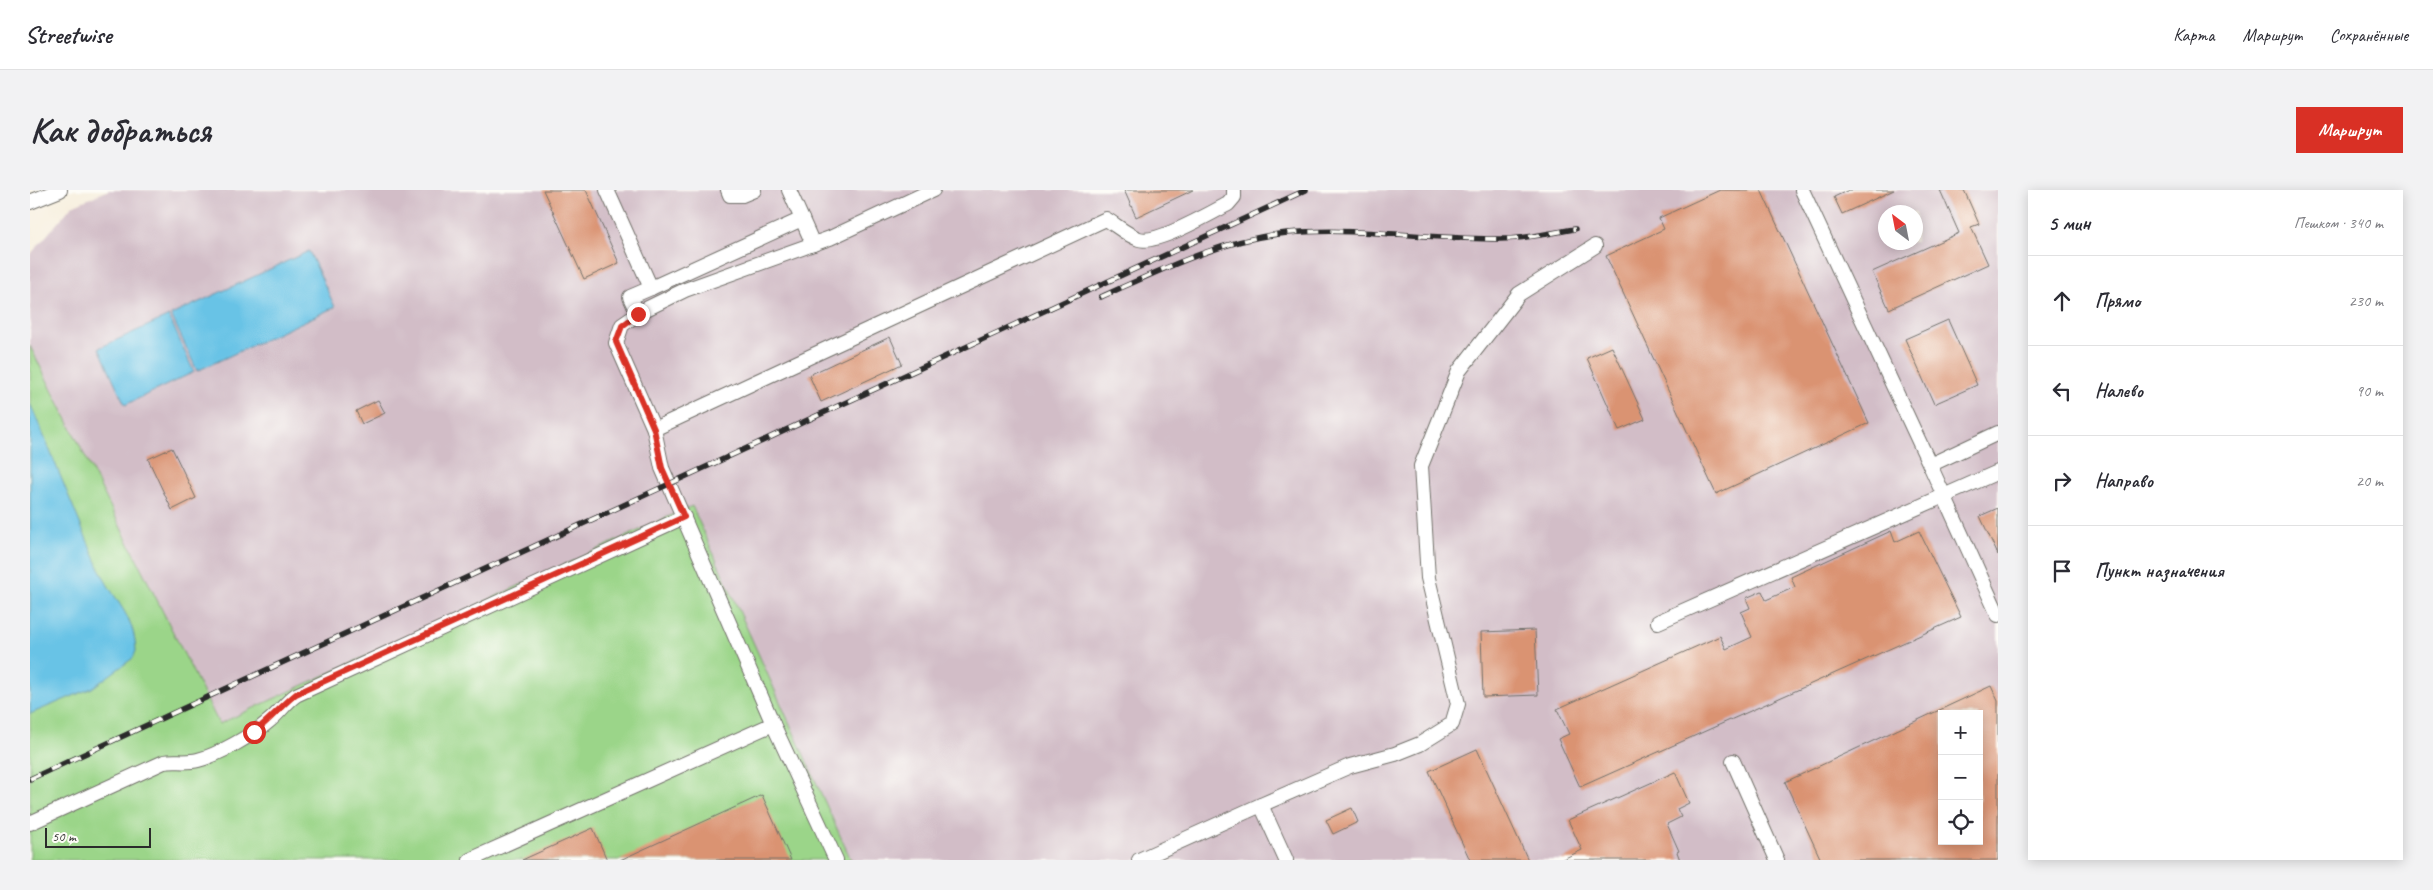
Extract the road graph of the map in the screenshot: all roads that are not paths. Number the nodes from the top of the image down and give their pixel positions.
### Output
1 (60, 190) edge
2 (607, 190) edge
3 (728, 190) edge
4 (754, 190) edge
5 (789, 190) edge
6 (933, 190) edge
7 (1234, 190) edge
8 (1802, 190) edge
9 (30, 202) edge
10 (802, 219) junction
11 (814, 244) junction
12 (1595, 246) dead end
13 (651, 288) junction
14 (638, 314) junction
15 (654, 429) junction
16 (1998, 434) edge
17 (1930, 465) junction
18 (1998, 472) edge
19 (1944, 496) junction
20 (684, 517) junction
21 (1998, 615) edge
22 (1658, 622) dead end
23 (773, 724) junction
24 (1733, 761) dead end
25 (1261, 805) junction
26 (30, 823) edge
27 (470, 860) edge
28 (836, 860) edge
29 (1139, 860) edge
30 (1286, 860) edge
31 (1777, 860) edge

1 - 9 lane
2 - 13 lane
3 - 4 lane
5 - 10 lane
6 - 11 lane
7 - 15 lane
8 - 17 lane
10 - 11 lane
10 - 13 lane
11 - 14 lane
12 - 25 lane
13 - 14 lane
14 - 15 lane
15 - 20 lane
16 - 17 lane
17 - 19 lane
18 - 19 lane
19 - 21 lane
19 - 22 lane
20 - 23 lane
20 - 26 lane
23 - 27 lane
23 - 28 lane
24 - 31 lane
25 - 29 lane
25 - 30 lane

